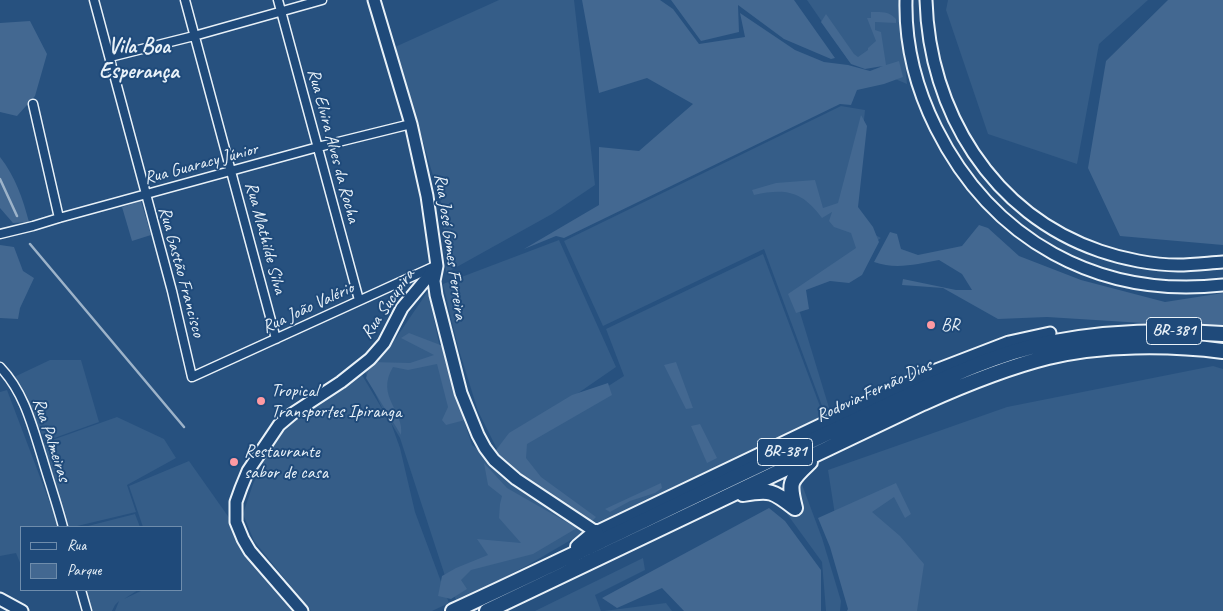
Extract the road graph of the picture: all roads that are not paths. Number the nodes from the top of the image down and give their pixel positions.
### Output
1 (94, 0) edge
2 (185, 0) edge
3 (278, 0) edge
4 (322, 0) edge
5 (374, 0) edge
6 (906, 0) edge
7 (926, 0) edge
8 (281, 11) junction
9 (194, 36) junction
10 (110, 57) junction
11 (33, 104) dead end
12 (411, 124) junction
13 (318, 148) junction
14 (231, 171) junction
15 (145, 195) junction
16 (59, 218) junction
17 (0, 234) edge
18 (1223, 262) edge
19 (436, 266) junction
20 (1223, 285) edge
21 (359, 300) junction
22 (1050, 333) joint
23 (1125, 334) junction
24 (1223, 334) edge
25 (276, 339) junction
26 (1223, 351) edge
27 (0, 367) edge
28 (192, 377) joint
29 (818, 454) junction
30 (728, 497) junction
31 (64, 526) edge
32 (596, 532) junction
33 (629, 543) junction
34 (562, 561) junction
35 (81, 591) edge
36 (0, 600) edge
37 (22, 611) edge
38 (87, 611) edge
39 (302, 611) edge
40 (453, 611) edge
41 (487, 611) edge
42 (507, 611) edge

1 - 10 street, Rua Gastão Francisco
2 - 9 street, Rua Mathilde Silva
3 - 8 street, Rua Elvira Alves da Rocha
4 - 8 street
5 - 12 street, Rua José Gomes Ferreira
6 - 20 street
7 - 18 street
8 - 9 street
8 - 13 street, Rua Elvira Alves da Rocha
9 - 10 street
9 - 14 street, Rua Mathilde Silva
10 - 15 street, Rua Gastão Francisco
11 - 16 street
12 - 13 street, Rua Guaracy Júnior
12 - 19 street, Rua José Gomes Ferreira
13 - 14 street, Rua Guaracy Júnior
13 - 21 street, Rua Elvira Alves da Rocha
14 - 15 street, Rua Guaracy Júnior
14 - 25 street, Rua Mathilde Silva
15 - 16 street, Rua Guaracy Júnior
15 - 28 street, Rua Gastão Francisco
16 - 17 street, Rua Guaracy Júnior
19 - 21 street, Rua João Valério
19 - 32 street, Rua José Gomes Ferreira
19 - 39 street, Rua Sucupira
21 - 25 street, Rua João Valério
22 - 23 highway, BR-381
22 - 32 street, Rodovia Fernão Dias / BR-381
23 - 24 highway, Rodovia Fernão Dias / BR-381
23 - 34 highway, Rodovia Fernão Dias / BR-381
25 - 28 street, Rua João Valério
26 - 29 highway, Rodovia Fernão Dias / BR-381
27 - 31 street, Rua Palmeiras
29 - 30 highway, Rodovia Fernão Dias / BR-381
29 - 30 highway, BR-381
30 - 33 highway, Rodovia Fernão Dias / BR-381
32 - 34 highway
33 - 41 highway, Rodovia Fernão Dias / BR-381
33 - 42 highway
34 - 40 highway, Rodovia Fernão Dias / BR-381
35 - 38 street
36 - 37 street

